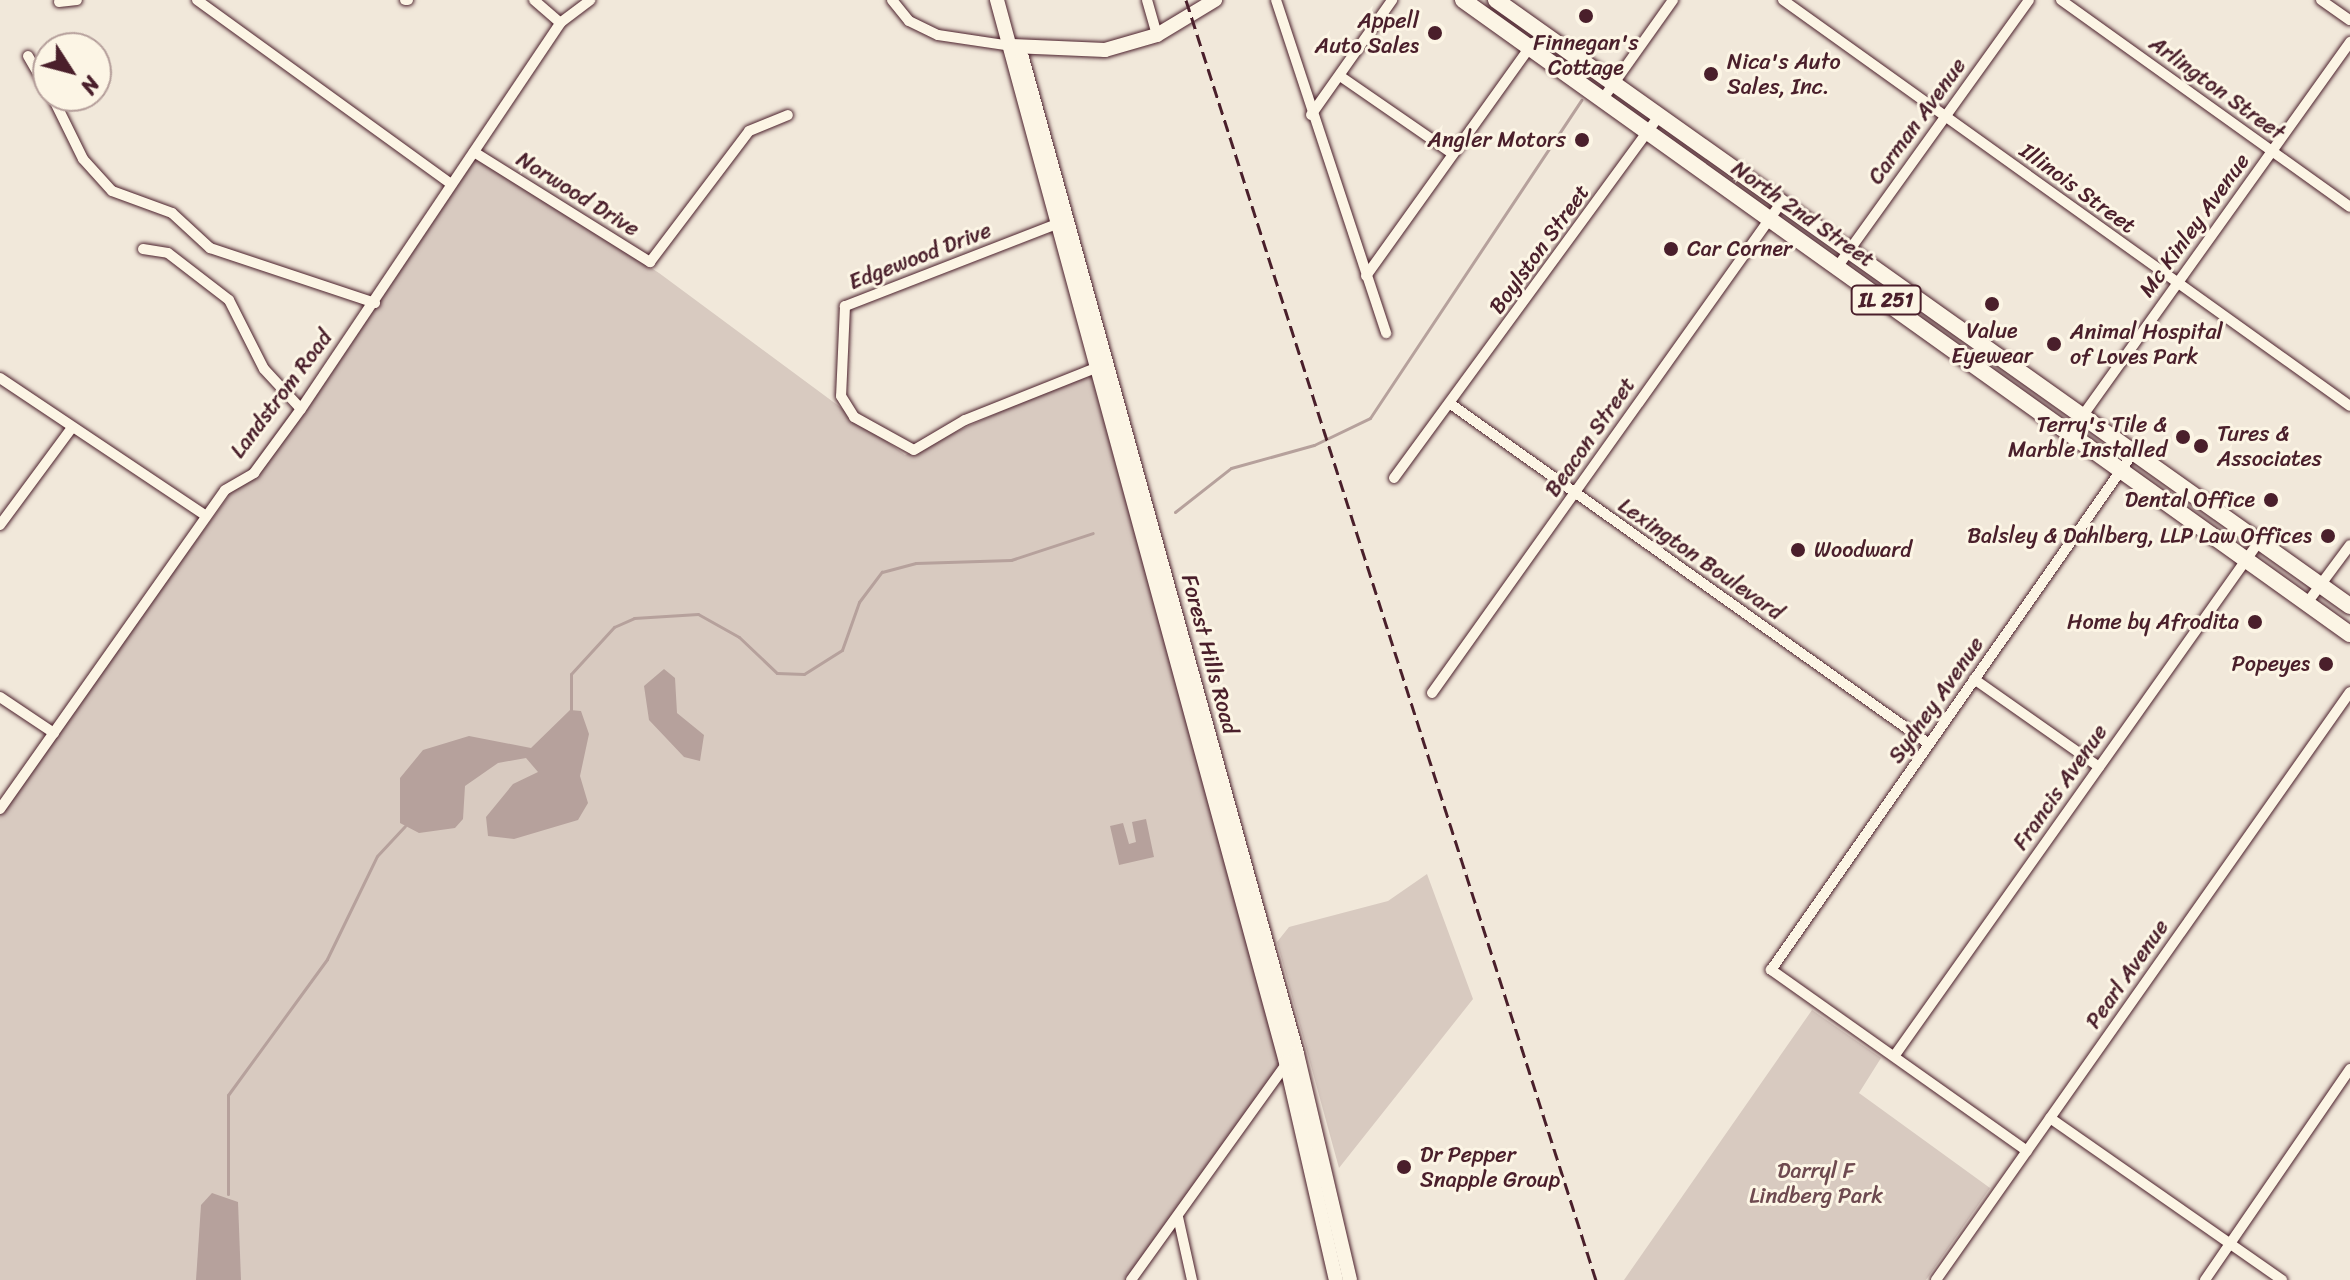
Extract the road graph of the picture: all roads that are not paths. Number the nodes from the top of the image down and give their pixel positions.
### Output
1 (77, 0) edge
2 (197, 0) edge
3 (534, 0) edge
4 (590, 0) edge
5 (893, 0) edge
6 (997, 0) edge
7 (1147, 0) edge
8 (1215, 0) edge
9 (1276, 0) edge
10 (1392, 0) edge
11 (1463, 0) edge
12 (1496, 0) edge
13 (1673, 0) edge
14 (1783, 0) edge
15 (2029, 0) edge
16 (2061, 0) edge
17 (2321, 0) edge
18 (59, 2) dead end
19 (2350, 20) edge
20 (560, 23) junction
21 (1541, 31) junction
22 (1157, 35) junction
23 (2350, 42) edge
24 (1012, 46) junction
25 (1529, 48) junction
26 (28, 56) dead end
27 (32, 63) edge
28 (1340, 76) junction
29 (1614, 83) junction
30 (1602, 100) junction
31 (60, 112) edge
32 (788, 115) dead end
33 (1311, 115) junction
34 (1659, 116) junction
35 (1944, 117) junction
36 (1648, 133) junction
37 (474, 152) junction
38 (2271, 152) junction
39 (1453, 154) junction
40 (450, 183) junction
41 (1781, 203) junction
42 (2350, 207) edge
43 (1770, 218) junction
44 (1062, 222) junction
45 (143, 249) dead end
46 (1843, 259) junction
47 (1366, 276) junction
48 (2176, 283) junction
49 (375, 303) junction
50 (1386, 333) dead end
51 (1101, 366) junction
52 (0, 378) edge
53 (1452, 405) junction
54 (2350, 406) edge
55 (301, 409) junction
56 (2082, 417) junction
57 (71, 429) junction
58 (2071, 432) junction
59 (2133, 453) junction
60 (2123, 468) junction
61 (1394, 478) dead end
62 (1574, 494) junction
63 (206, 516) junction
64 (0, 525) edge
65 (2258, 543) junction
66 (2350, 545) edge
67 (2247, 559) junction
68 (2320, 585) junction
69 (2307, 603) junction
70 (2350, 606) edge
71 (2350, 634) edge
72 (1974, 679) junction
73 (2350, 692) edge
74 (1432, 693) dead end
75 (0, 697) edge
76 (54, 733) junction
77 (1929, 744) junction
78 (2099, 767) junction
79 (0, 809) edge
80 (1895, 1055) junction
81 (1292, 1058) junction
82 (2350, 1069) edge
83 (2050, 1118) junction
84 (2027, 1151) junction
85 (1178, 1217) junction
86 (1333, 1236) junction
87 (2231, 1243) junction
88 (1131, 1280) edge
89 (1192, 1280) edge
90 (1336, 1280) edge
91 (1350, 1280) edge
92 (1936, 1280) edge
93 (2205, 1280) edge
94 (2282, 1280) edge

1 - 18 street
2 - 40 street
3 - 20 street
4 - 20 street, Landstrom Road
5 - 24 street
6 - 24 street, Forest Hills Road
7 - 22 street
8 - 22 street
9 - 33 street
10 - 28 street
11 - 25 main road, North 2nd Street / IL 251
12 - 21 main road, North 2nd Street / IL 251
13 - 29 street
14 - 35 street, Illinois Street
15 - 35 street, Carman Avenue
16 - 38 street, Arlington Street
17 - 19 street
20 - 37 street, Landstrom Road
21 - 25 street
21 - 29 main road, North 2nd Street / IL 251
22 - 24 street
23 - 38 street, Mc Kinley Avenue
24 - 44 street, Forest Hills Road
25 - 30 main road, North 2nd Street / IL 251
25 - 39 street
26 - 27 street
28 - 33 street
28 - 39 street
29 - 30 street
29 - 34 main road, North 2nd Street / IL 251
30 - 36 main road, North 2nd Street / IL 251
31 - 49 street
32 - 37 street, Norwood Drive
33 - 47 street
34 - 36 street, Boylston Street
34 - 41 main road, North 2nd Street / IL 251
35 - 46 street, Carman Avenue
35 - 48 street, Illinois Street
36 - 43 main road, North 2nd Street / IL 251
36 - 53 street, Boylston Street
37 - 40 street, Landstrom Road
38 - 42 street, Arlington Street
38 - 48 street, Mc Kinley Avenue
39 - 47 street
40 - 49 street, Landstrom Road
41 - 43 street, Beacon Street
41 - 46 main road, North 2nd Street / IL 251
43 - 46 main road, North 2nd Street / IL 251
43 - 62 street, Beacon Street
44 - 51 street, Forest Hills Road
44 - 51 street, Edgewood Drive
45 - 55 street
46 - 56 main road, North 2nd Street / IL 251
46 - 58 main road, North 2nd Street / IL 251
47 - 50 street
48 - 54 street, Illinois Street
48 - 56 street, Mc Kinley Avenue
49 - 55 street, Landstrom Road
51 - 81 street, Forest Hills Road
52 - 57 street
53 - 61 street, Boylston Street
53 - 62 street, Lexington Boulevard
55 - 63 street, Landstrom Road
56 - 58 street, Mc Kinley Avenue
56 - 59 main road, North 2nd Street / IL 251
57 - 63 street
57 - 64 street
58 - 60 main road, North 2nd Street / IL 251
59 - 60 street, Sydney Avenue
59 - 65 main road, North 2nd Street / IL 251
60 - 67 main road, North 2nd Street / IL 251
60 - 72 street, Sydney Avenue
62 - 74 street, Beacon Street
62 - 77 street, Lexington Boulevard
63 - 76 street, Landstrom Road
65 - 67 street, Francis Avenue
65 - 68 main road, North 2nd Street / IL 251
66 - 68 street
67 - 69 main road, North 2nd Street / IL 251
67 - 78 street, Francis Avenue
68 - 69 street
68 - 70 main road, North 2nd Street / IL 251
69 - 71 main road, North 2nd Street / IL 251
72 - 77 street, Sydney Avenue
72 - 78 street
73 - 83 street, Pearl Avenue
75 - 76 street
76 - 79 street, Landstrom Road
77 - 80 street, Sydney Avenue
78 - 80 street, Francis Avenue
80 - 84 street
81 - 85 street
81 - 86 street, Forest Hills Road
82 - 87 street
83 - 84 street, Pearl Avenue
83 - 87 street
84 - 92 street, Pearl Avenue
85 - 88 street
85 - 89 street
86 - 90 street, Forest Hills Road
86 - 91 street, Forest Hills Road
87 - 93 street
87 - 94 street

